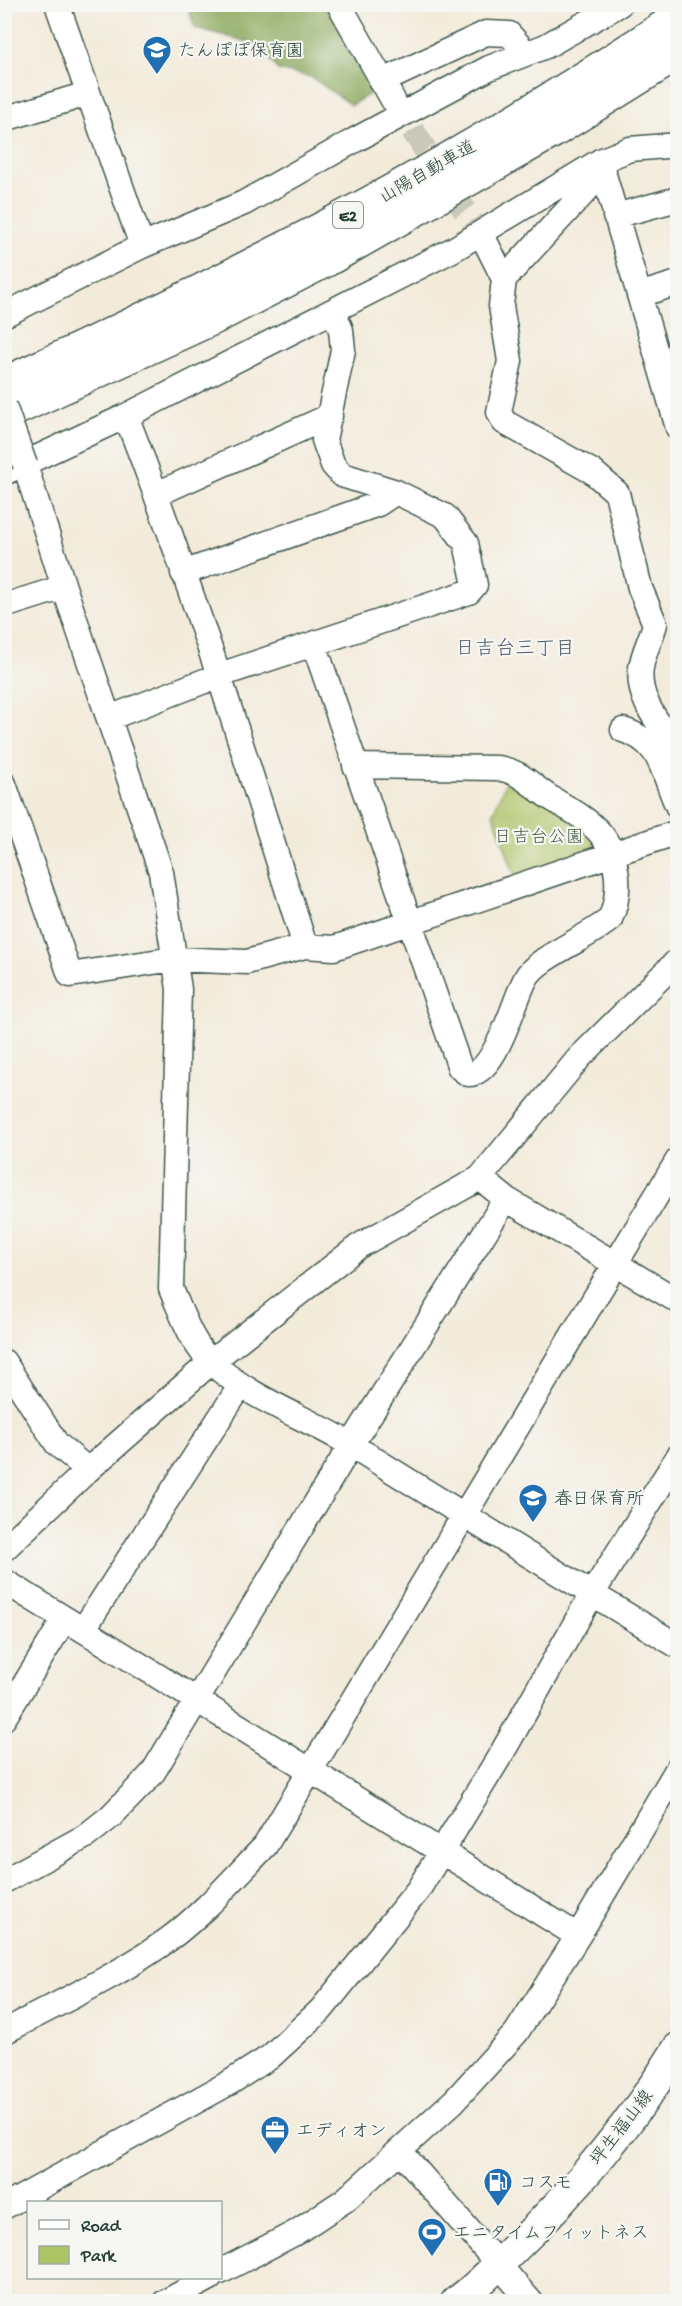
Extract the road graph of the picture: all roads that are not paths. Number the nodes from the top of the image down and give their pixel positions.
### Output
1 (57, 4) edge
2 (339, 4) edge
3 (620, 4) edge
4 (678, 18) edge
5 (526, 53) junction
6 (678, 53) edge
7 (87, 94) junction
8 (4, 119) edge
9 (678, 145) edge
10 (602, 166) junction
11 (678, 199) edge
12 (615, 216) junction
13 (486, 243) tunnel mouth
14 (141, 246) junction
15 (504, 279) junction
16 (678, 283) edge
17 (639, 295) junction
18 (334, 312) junction
19 (4, 315) edge
20 (669, 367) edge
21 (4, 384) edge
22 (4, 406) edge
23 (4, 414) edge
24 (126, 416) junction
25 (330, 416) junction
26 (678, 428) edge
27 (15, 469) edge
28 (396, 492) junction
29 (157, 494) junction
30 (183, 573) junction
31 (64, 587) junction
32 (4, 606) edge
33 (314, 644) junction
34 (220, 675) junction
35 (109, 718) junction
36 (623, 730) dead end
37 (678, 752) edge
38 (355, 766) junction
39 (4, 784) edge
40 (678, 807) edge
41 (678, 832) edge
42 (13, 838) edge
43 (612, 853) junction
44 (409, 921) junction
45 (305, 946) junction
46 (173, 958) junction
47 (677, 961) edge
48 (678, 1160) edge
49 (480, 1178) junction
50 (506, 1199) junction
51 (615, 1263) junction
52 (678, 1301) edge
53 (4, 1362) edge
54 (212, 1362) junction
55 (241, 1385) junction
56 (351, 1445) junction
57 (678, 1457) edge
58 (88, 1470) junction
59 (463, 1517) junction
60 (4, 1549) edge
61 (4, 1581) edge
62 (592, 1594) junction
63 (73, 1625) junction
64 (678, 1646) edge
65 (197, 1698) junction
66 (4, 1718) edge
67 (678, 1768) edge
68 (311, 1769) junction
69 (440, 1853) junction
70 (4, 1881) edge
71 (578, 1936) junction
72 (4, 2032) edge
73 (678, 2048) edge
74 (400, 2151) junction
75 (4, 2207) edge
76 (498, 2264) junction
77 (222, 2271) edge
78 (206, 2279) edge
79 (165, 2301) edge
80 (456, 2301) edge
81 (531, 2301) edge

1 - 7 street
2 - 5 street
3 - 5 street
4 - 21 highway, 山陽自動車道 / E2
5 - 14 street
6 - 23 highway, 山陽自動車道 / E2
7 - 8 street
7 - 14 street
9 - 10 street
10 - 12 street
10 - 15 street
10 - 18 street
11 - 12 street
12 - 17 street
13 - 15 street
14 - 19 street
15 - 37 street
16 - 17 street
17 - 20 street
18 - 24 street
18 - 25 street
20 - 26 street
22 - 27 street, bridge
24 - 27 street
24 - 29 street
25 - 28 street
25 - 29 street
27 - 31 street
28 - 30 street
28 - 33 street
29 - 30 street
30 - 34 street
31 - 32 street
31 - 35 street
33 - 34 street
33 - 38 street
34 - 35 street
34 - 45 street
35 - 46 street
36 - 40 street
38 - 43 street
38 - 44 street
39 - 42 street
41 - 43 street
42 - 46 street
43 - 44 street
43 - 44 street
44 - 45 street
45 - 46 street
46 - 54 street
47 - 49 street
48 - 51 street
49 - 50 street
49 - 54 street
50 - 51 street
50 - 56 street
51 - 52 street
51 - 59 street
53 - 58 street
54 - 55 street
54 - 58 street
55 - 56 street
55 - 63 street
56 - 59 street
56 - 65 street
57 - 62 street
58 - 60 street
59 - 62 street
59 - 68 street
61 - 63 street
62 - 64 street
62 - 69 street
63 - 65 street
63 - 66 street
65 - 68 street
65 - 70 street
67 - 71 street
68 - 69 street
68 - 72 street
69 - 71 street
69 - 75 street
71 - 74 street
73 - 76 main road, 坪生福山線
74 - 76 street
74 - 77 street
76 - 80 main road, 坪生福山線
76 - 81 street
78 - 79 street

